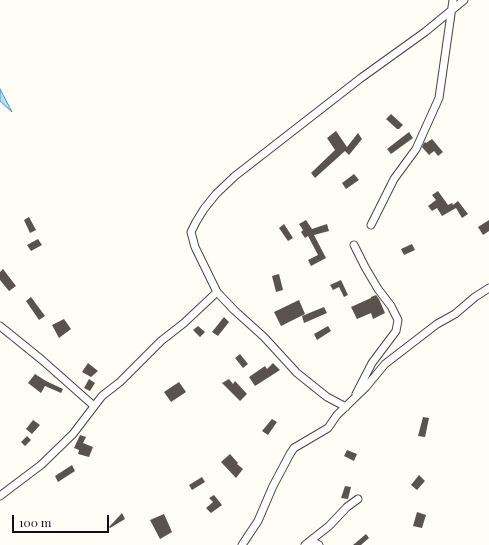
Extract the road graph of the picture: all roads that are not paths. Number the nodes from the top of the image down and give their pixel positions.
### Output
1 (453, 0) edge
2 (464, 0) edge
3 (451, 10) junction
4 (371, 225) dead end
5 (354, 245) dead end
6 (489, 288) edge
7 (217, 292) junction
8 (0, 326) edge
9 (355, 398) junction
10 (94, 406) junction
11 (346, 407) junction
12 (0, 496) edge
13 (358, 499) dead end
14 (308, 543) edge
15 (242, 545) edge
16 (319, 545) edge

1 - 3 street
2 - 3 street
3 - 4 street
3 - 7 street
5 - 9 street
6 - 9 street
7 - 10 street
7 - 11 street
8 - 10 street
9 - 11 street
10 - 12 street
11 - 15 street
13 - 14 street
14 - 16 street

